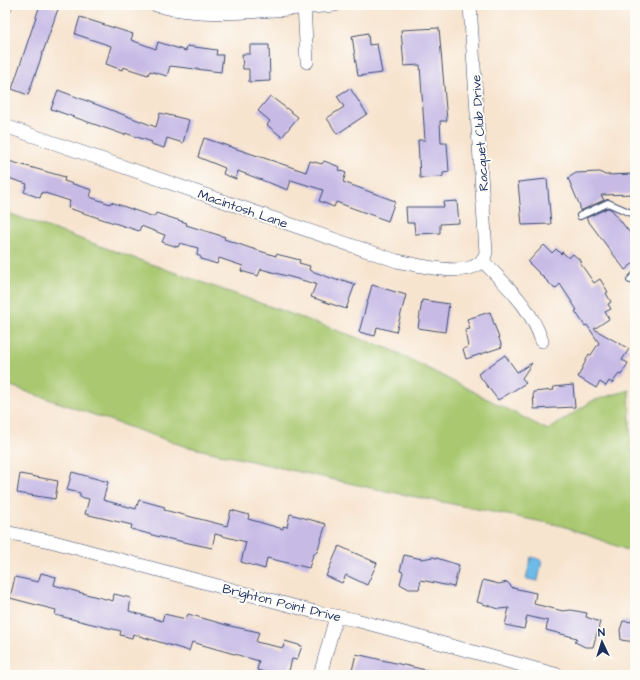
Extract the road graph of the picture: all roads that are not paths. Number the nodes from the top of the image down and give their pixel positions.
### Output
1 (156, 5) edge
2 (335, 5) edge
3 (470, 5) edge
4 (304, 6) edge
5 (306, 62) dead end
6 (5, 126) edge
7 (634, 214) edge
8 (580, 216) dead end
9 (482, 260) junction
10 (635, 275) edge
11 (630, 280) dead end
12 (542, 341) dead end
13 (5, 532) edge
14 (336, 617) junction
15 (320, 675) edge
16 (558, 675) edge

1 - 4 street
2 - 4 street
3 - 9 street, Racquet Club Drive
4 - 5 street
6 - 9 street, Macintosh Lane
7 - 8 lane
9 - 12 street
10 - 11 lane
13 - 14 street, Brighton Point Drive
14 - 15 street
14 - 16 street, Brighton Point Drive

